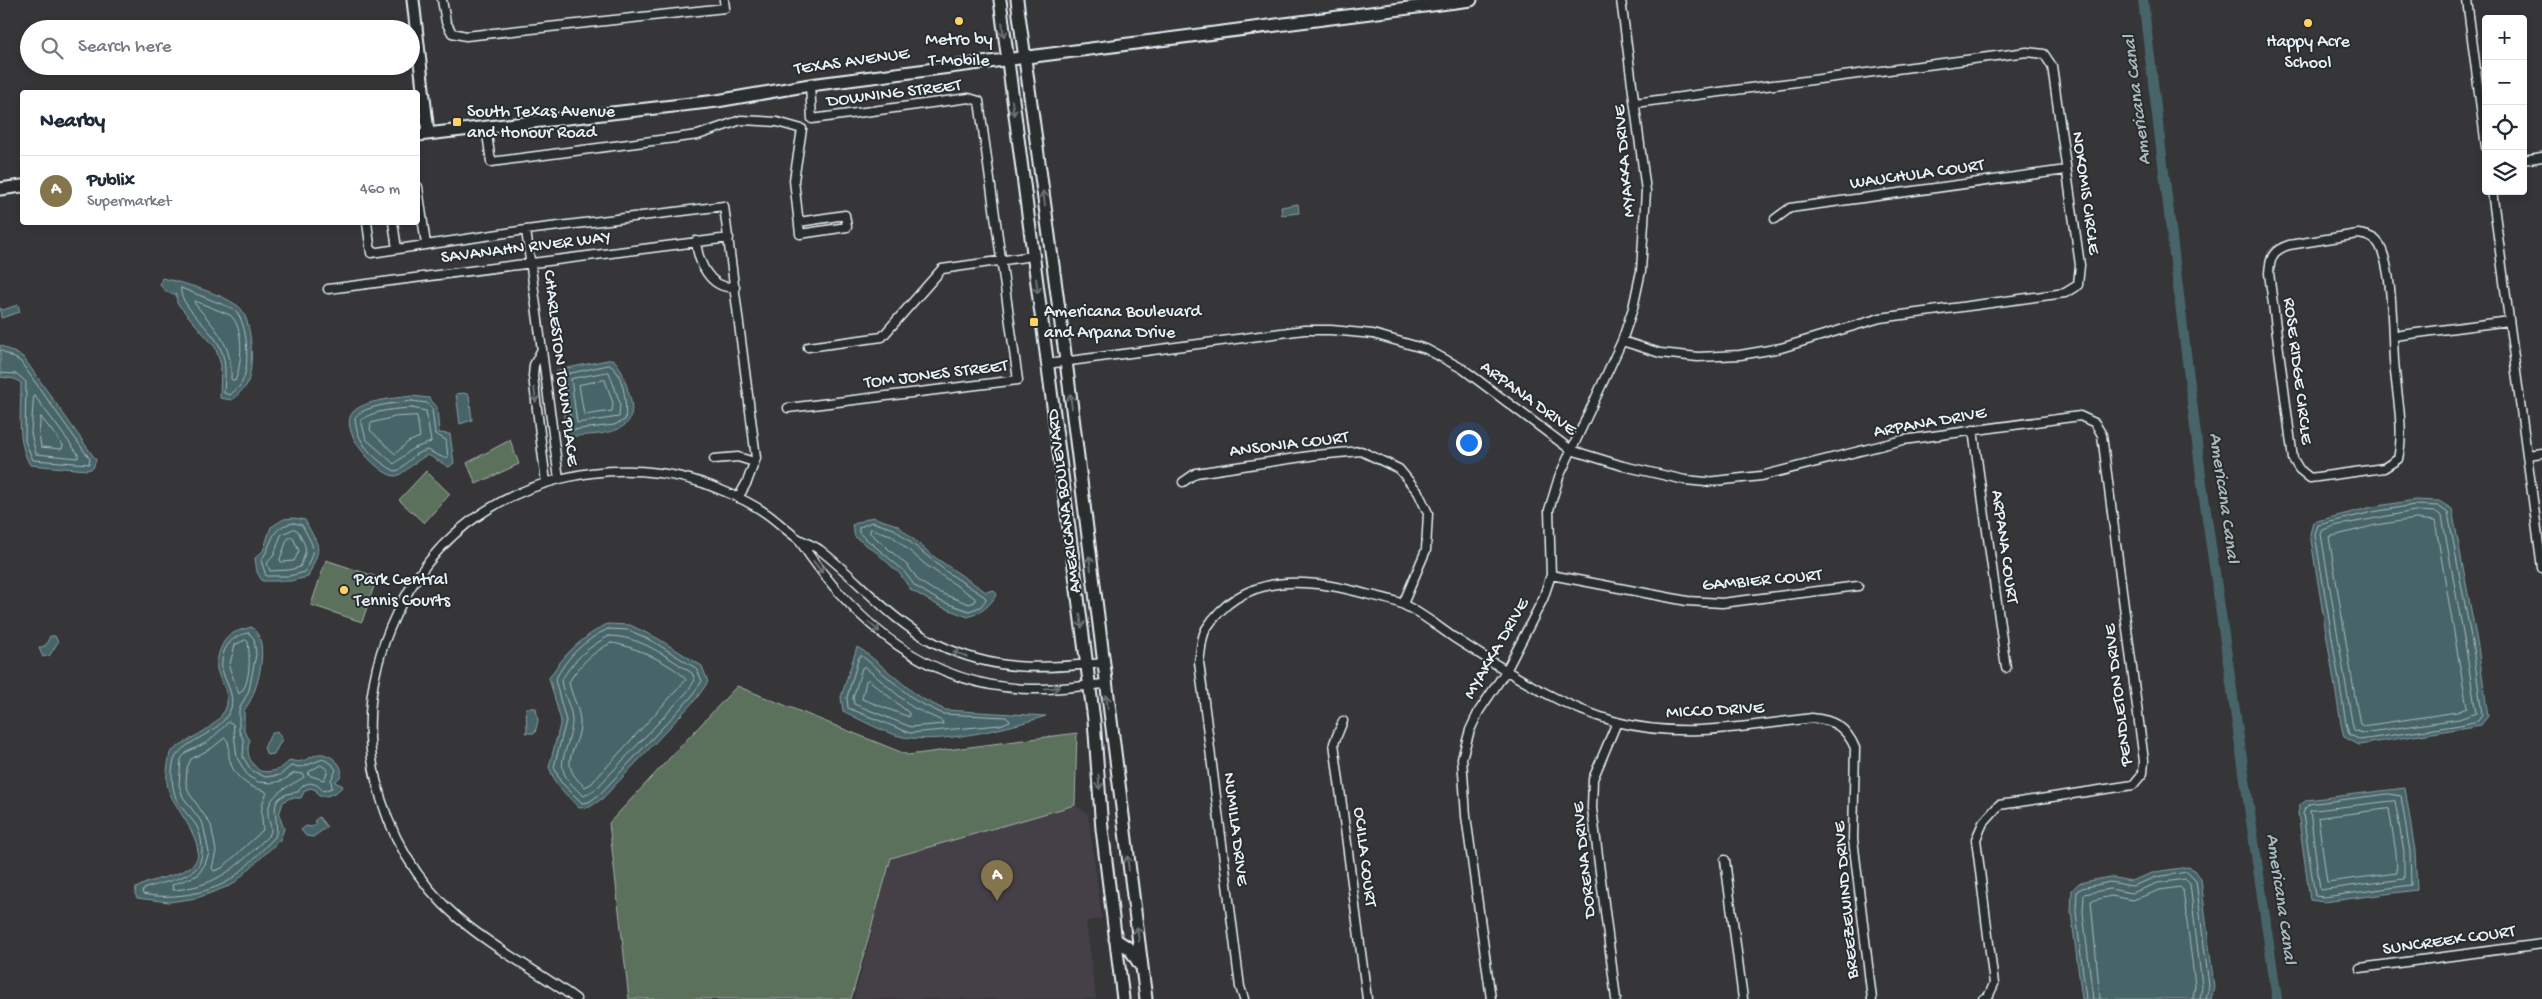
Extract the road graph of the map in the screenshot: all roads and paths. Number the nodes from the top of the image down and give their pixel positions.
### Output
1 (413, 0) edge
2 (442, 0) edge
3 (724, 0) edge
4 (1000, 0) edge
5 (1017, 0) edge
6 (1470, 0) edge
7 (1621, 0) edge
8 (2467, 0) edge
9 (1415, 4) edge
10 (1398, 5) edge
11 (414, 20) edge
12 (1025, 57) junction
13 (1006, 59) junction
14 (419, 75) edge
15 (810, 85) junction
16 (420, 90) edge
17 (420, 94) edge
18 (979, 101) joint
19 (1635, 103) junction
20 (2482, 116) edge
21 (486, 127) junction
22 (423, 134) edge
23 (2542, 157) edge
24 (2527, 159) edge
25 (2066, 170) junction
26 (20, 186) edge
27 (0, 189) edge
28 (2493, 195) edge
29 (420, 202) edge
30 (1775, 219) dead end
31 (799, 222) junction
32 (367, 225) edge
33 (393, 225) edge
34 (526, 230) junction
35 (729, 238) junction
36 (696, 242) junction
37 (426, 245) junction
38 (397, 249) junction
39 (1034, 256) junction
40 (1001, 260) junction
41 (532, 262) junction
42 (735, 288) junction
43 (328, 289) dead end
44 (2509, 321) junction
45 (2394, 336) junction
46 (1622, 341) junction
47 (808, 347) dead end
48 (542, 348) junction
49 (1066, 362) junction
50 (1048, 364) junction
51 (788, 408) dead end
52 (1973, 430) junction
53 (2102, 435) joint
54 (1571, 450) junction
55 (2542, 453) edge
56 (2527, 455) junction
57 (714, 459) dead end
58 (754, 462) junction
59 (559, 479) junction
60 (1183, 482) dead end
61 (546, 483) junction
62 (738, 498) junction
63 (799, 540) junction
64 (2542, 568) edge
65 (1551, 575) junction
66 (1858, 586) dead end
67 (1402, 604) junction
68 (1199, 662) joint
69 (1102, 663) junction
70 (1087, 665) junction
71 (2006, 668) dead end
72 (1506, 670) junction
73 (1105, 684) junction
74 (1090, 685) junction
75 (1830, 720) joint
76 (1343, 721) dead end
77 (1617, 722) junction
78 (1124, 827) junction
79 (1102, 829) junction
80 (1725, 860) dead end
81 (1115, 938) junction
82 (2542, 944) edge
83 (2360, 968) dead end
84 (1142, 969) junction
85 (576, 999) edge
86 (1124, 999) edge
87 (1146, 999) edge
88 (1244, 999) edge
89 (1367, 999) edge
90 (1491, 999) edge
91 (1616, 999) edge
92 (1743, 999) edge
93 (1872, 999) edge
94 (1982, 999) edge

1 - 11 main road
2 - 3 street
4 -> 13 main road, AMERICANA BOULEVARD
5 - 12 main road, AMERICANA BOULEVARD
6 - 9 main road, TEXAS AVENUE
7 - 19 street, MYAKKA DRIVE
8 - 20 street
9 - 10 main road, TEXAS AVENUE
10 - 12 main road, TEXAS AVENUE
12 - 13 main road, TEXAS AVENUE
49 -> 12 main road, AMERICANA BOULEVARD
13 - 15 main road, TEXAS AVENUE
13 -> 39 main road, AMERICANA BOULEVARD
14 - 16 main road
15 - 18 street, DOWNING STREET
15 - 21 main road, TEXAS AVENUE
17 - 22 main road
18 - 40 street, TOM JONES STREET
19 - 25 street, NOKOMIS CIRCLE
19 - 46 street, MYAKKA DRIVE
21 - 22 main road, TEXAS AVENUE
21 - 31 street
23 - 24 street
25 - 30 street, WAUCHULA COURT
25 - 46 street, NOKOMIS CIRCLE
26 - 27 main road
28 - 44 street
29 - 37 street
31 - 31 street
32 - 38 street
33 - 38 street
34 - 35 street
34 - 37 street
34 - 41 street, CHARLESTON TOWN PLACE
35 - 36 street, SAVANAHN RIVER WAY
35 - 42 street
36 - 41 street, SAVANAHN RIVER WAY
36 - 42 street
37 - 38 street
39 - 40 street
39 -> 50 main road, AMERICANA BOULEVARD
40 - 47 street
40 - 51 street, TOM JONES STREET
41 - 43 street, SAVANAHN RIVER WAY
41 - 48 street, CHARLESTON TOWN PLACE
42 - 58 street
44 - 45 street
44 - 56 street
45 - 45 street, ROSE RIDGE CIRCLE
46 - 54 street, MYAKKA DRIVE
48 - 59 street, CHARLESTON TOWN PLACE
48 -> 61 street
49 - 50 street, ARPANA DRIVE
49 - 54 street, ARPANA DRIVE
69 -> 49 main road, AMERICANA BOULEVARD
50 -> 70 main road, AMERICANA BOULEVARD
52 - 53 street, ARPANA DRIVE
52 - 54 street, ARPANA DRIVE
52 - 71 street, ARPANA COURT
53 - 94 street, PENDLETON DRIVE
54 - 65 street, MYAKKA DRIVE
55 - 56 street
56 - 64 street
57 - 58 street
58 - 62 street
59 - 61 street
59 - 62 street
60 - 67 street, ANSONIA COURT
61 - 85 street
62 - 63 street
70 -> 63 street
63 -> 74 street
65 - 66 street, GAMBIER COURT
65 - 72 street, MYAKKA DRIVE
67 - 68 street, MICCO DRIVE
67 - 72 street, MICCO DRIVE
68 - 88 street, NUMILLA DRIVE
69 - 70 street
69 - 73 main road, AMERICANA BOULEVARD
70 - 74 main road, AMERICANA BOULEVARD
72 - 77 street, MICCO DRIVE
72 - 90 street, MYAKKA DRIVE
73 - 74 street
78 -> 73 main road, AMERICANA BOULEVARD
74 -> 79 main road, AMERICANA BOULEVARD
75 - 77 street, MICCO DRIVE
75 - 93 street, BREEZEWIND DRIVE
76 - 89 street, OCILLA COURT
77 - 91 street, DORENA DRIVE
78 - 79 main road
84 -> 78 main road, AMERICANA BOULEVARD
79 - 81 main road, AMERICANA BOULEVARD
80 - 92 street
81 - 84 main road
81 - 86 main road, AMERICANA BOULEVARD
82 - 83 street, SUNCREEK COURT
84 - 87 main road, AMERICANA BOULEVARD

